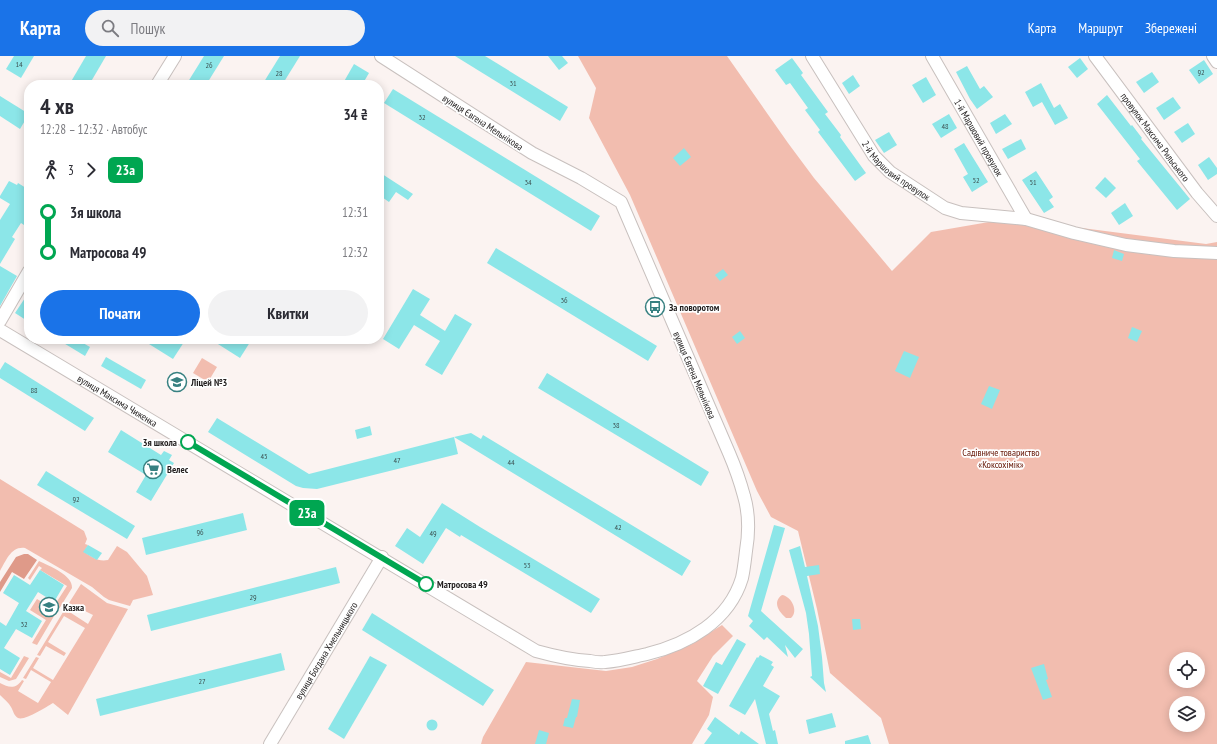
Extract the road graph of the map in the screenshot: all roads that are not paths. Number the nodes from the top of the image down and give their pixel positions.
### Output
1 (175, 56) edge
2 (381, 56) edge
3 (812, 56) edge
4 (932, 56) edge
5 (1095, 56) edge
6 (1213, 56) edge
7 (1217, 62) edge
8 (160, 80) edge
9 (1217, 216) edge
10 (1026, 219) junction
11 (1217, 253) edge
12 (24, 280) edge
13 (0, 321) edge
14 (0, 330) edge
15 (382, 557) junction
16 (523, 643) joint
17 (270, 744) edge

1 - 8 street
2 - 16 street, вулиця Євгена Мельнікова
3 - 10 street, 2-й Маршовий провулок
4 - 10 street, 1-й Маршовий провулок
5 - 9 street, провулок Максима Рильського
6 - 7 street
10 - 11 street, 2-й Маршовий провулок
12 - 13 street
14 - 15 street, вулиця Максима Чиженка
15 - 16 street, вулиця Максима Чиженка
15 - 17 street, вулиця Богдана Хмельницького

